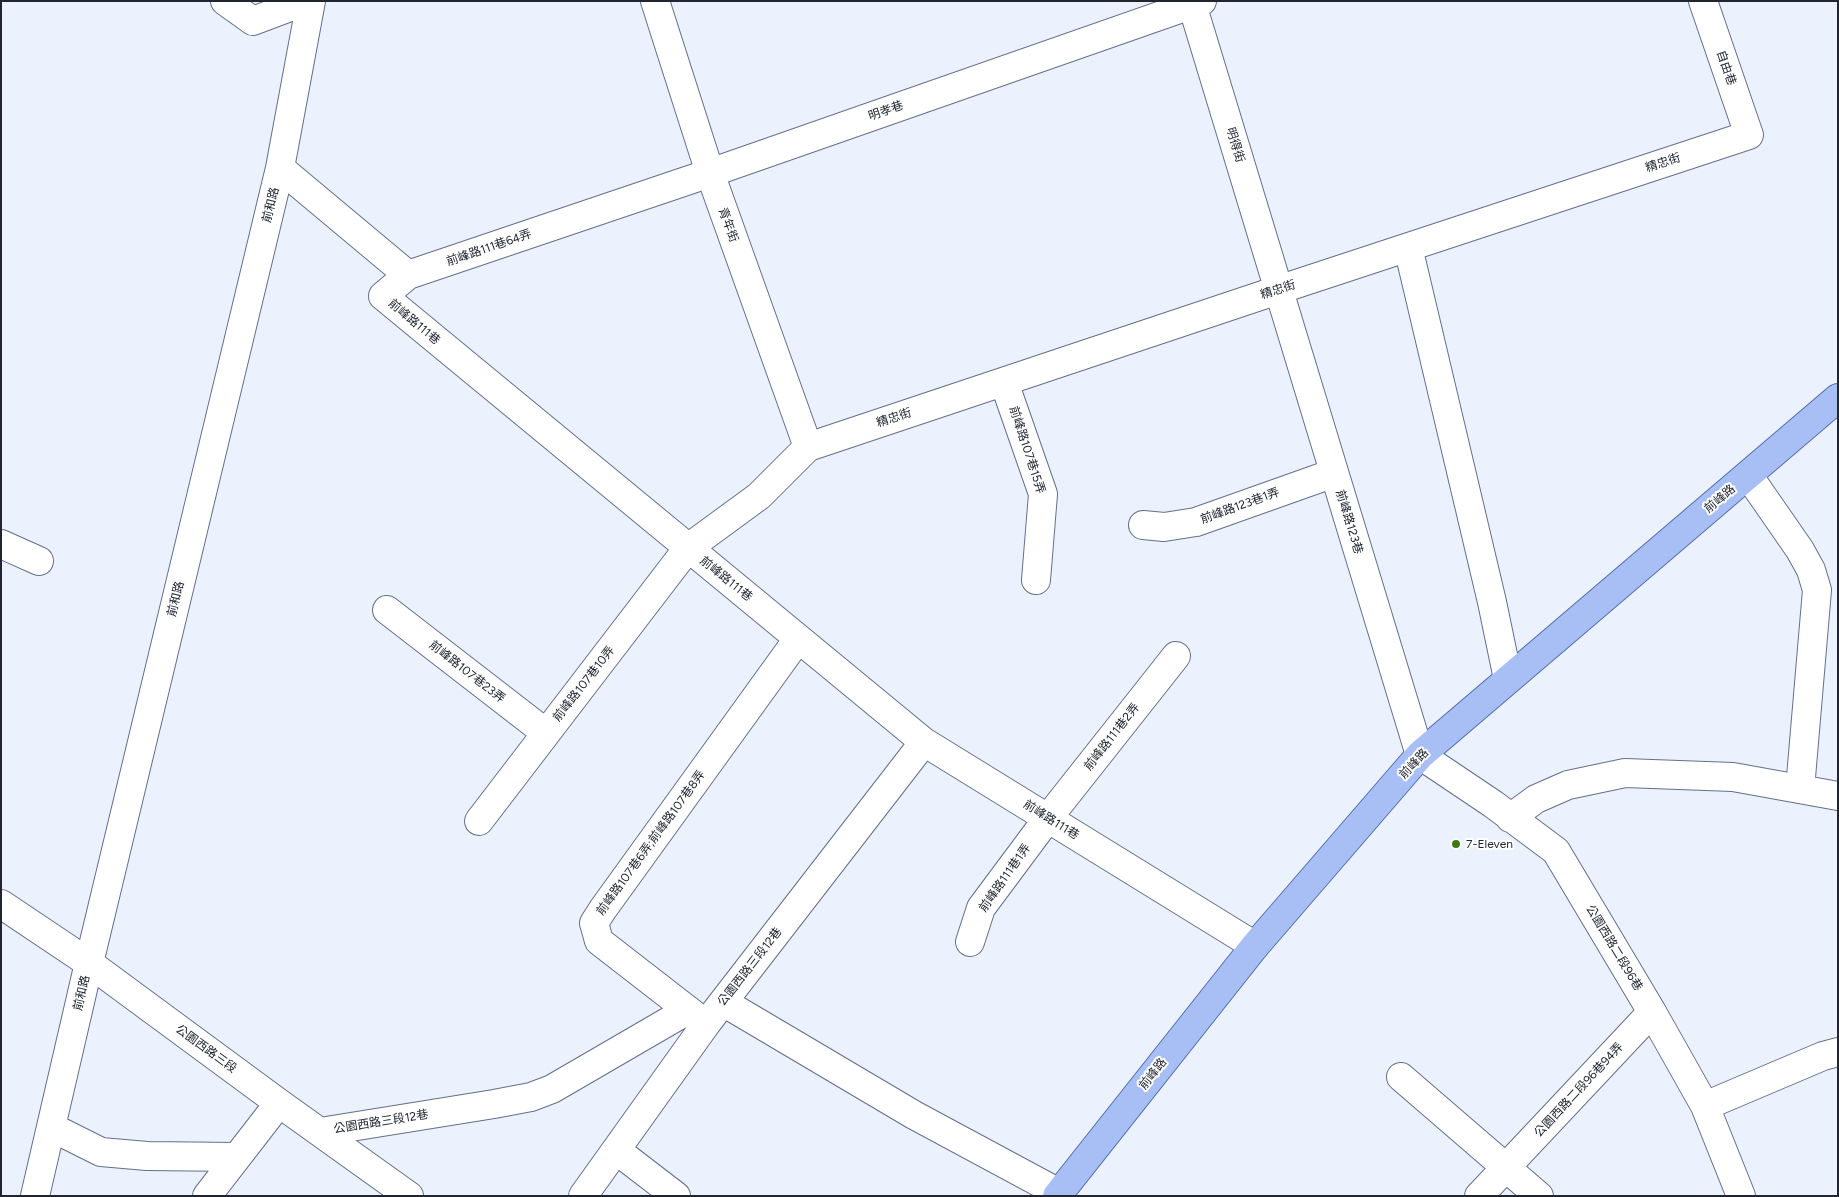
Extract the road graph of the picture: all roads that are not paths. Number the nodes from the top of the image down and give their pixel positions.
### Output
1 (225, 1) edge
2 (306, 1) edge
3 (311, 1) edge
4 (655, 1) edge
5 (1703, 1) edge
6 (1195, 2) edge
7 (1749, 135) joint
8 (280, 168) junction
9 (710, 173) junction
10 (571, 220) joint
11 (1408, 247) junction
12 (408, 275) junction
13 (1278, 290) junction
14 (1004, 382) junction
15 (1838, 398) edge
16 (808, 447) junction
17 (1334, 472) junction
18 (1748, 474) junction
19 (1143, 525) dead end
20 (1, 544) edge
21 (688, 548) junction
22 (39, 561) dead end
23 (1036, 580) dead end
24 (387, 610) dead end
25 (798, 639) junction
26 (1176, 656) dead end
27 (1508, 679) junction
28 (546, 733) junction
29 (924, 742) junction
30 (1420, 755) junction
31 (1800, 790) junction
32 (1838, 796) edge
33 (1048, 818) junction
34 (1510, 818) junction
35 (479, 821) dead end
36 (1, 904) edge
37 (970, 942) dead end
38 (1255, 946) junction
39 (89, 963) junction
40 (723, 1002) junction
41 (1652, 1012) junction
42 (697, 1017) junction
43 (1838, 1052) edge
44 (1401, 1077) dead end
45 (279, 1103) junction
46 (1706, 1106) junction
47 (51, 1127) junction
48 (320, 1132) junction
49 (616, 1150) junction
50 (237, 1157) junction
51 (1506, 1167) junction
52 (1058, 1194) edge
53 (35, 1196) edge
54 (207, 1196) edge
55 (409, 1196) edge
56 (583, 1196) edge
57 (676, 1196) edge
58 (1479, 1196) edge
59 (1539, 1196) edge
60 (1741, 1196) edge

1 - 2 street
3 - 8 street, 前和路
4 - 9 street, 青年街
5 - 7 street, 自由巷
6 - 9 street, 明孝巷
6 - 13 street, 明得街
7 - 11 street, 精忠街
8 - 12 street
8 - 39 street, 前和路
9 - 10 street, 明孝巷
9 - 16 street, 青年街
10 - 12 street, 前峰路111巷64弄
11 - 13 street, 精忠街
11 - 27 street
12 - 21 street, 前峰路111巷
13 - 14 street, 精忠街
13 - 17 street, 前峰路123巷
14 - 16 street, 精忠街
14 - 23 street, 前峰路107巷15弄
15 - 18 main road, 前峰路
16 - 21 street, 前峰路107巷10弄
17 - 19 street, 前峰路123巷1弄
17 - 30 street, 前峰路123巷
18 - 27 main road, 前峰路
18 - 31 street
20 - 22 street
21 - 25 street, 前峰路111巷
21 - 28 street, 前峰路107巷10弄
24 - 28 street, 前峰路107巷23弄
25 - 29 street, 前峰路111巷
25 - 42 street, 前峰路107巷6弄;前峰路107巷8弄
26 - 33 street, 前峰路111巷2弄
27 - 30 main road, 前峰路
28 - 35 street, 前峰路107巷10弄
29 - 33 street, 前峰路111巷
29 - 40 street, 公園西路三段12巷
30 - 34 street, 公園西路二段96巷
30 - 38 main road, 前峰路
31 - 32 street
31 - 34 street
33 - 37 street, 前峰路111巷1弄
33 - 38 street, 前峰路111巷
34 - 41 street, 公園西路二段96巷
36 - 39 street, 公園西路三段
38 - 52 main road, 前峰路
39 - 45 street, 公園西路三段
39 - 47 street, 前和路
40 - 42 street, 公園西路三段12巷
40 - 52 street
41 - 46 street, 公園西路二段96巷
41 - 51 street, 公園西路二段96巷94弄
42 - 48 street, 公園西路三段12巷
42 - 49 street, 公園西路三段12巷
43 - 46 street
44 - 51 street
45 - 48 street, 公園西路三段
45 - 50 street
46 - 60 street, 公園西路二段96巷
47 - 50 street
47 - 53 street, 前和路
48 - 55 street, 公園西路三段
49 - 56 street, 公園西路三段12巷
49 - 57 street
50 - 54 street
51 - 58 street, 公園西路二段96巷94弄
51 - 59 street

